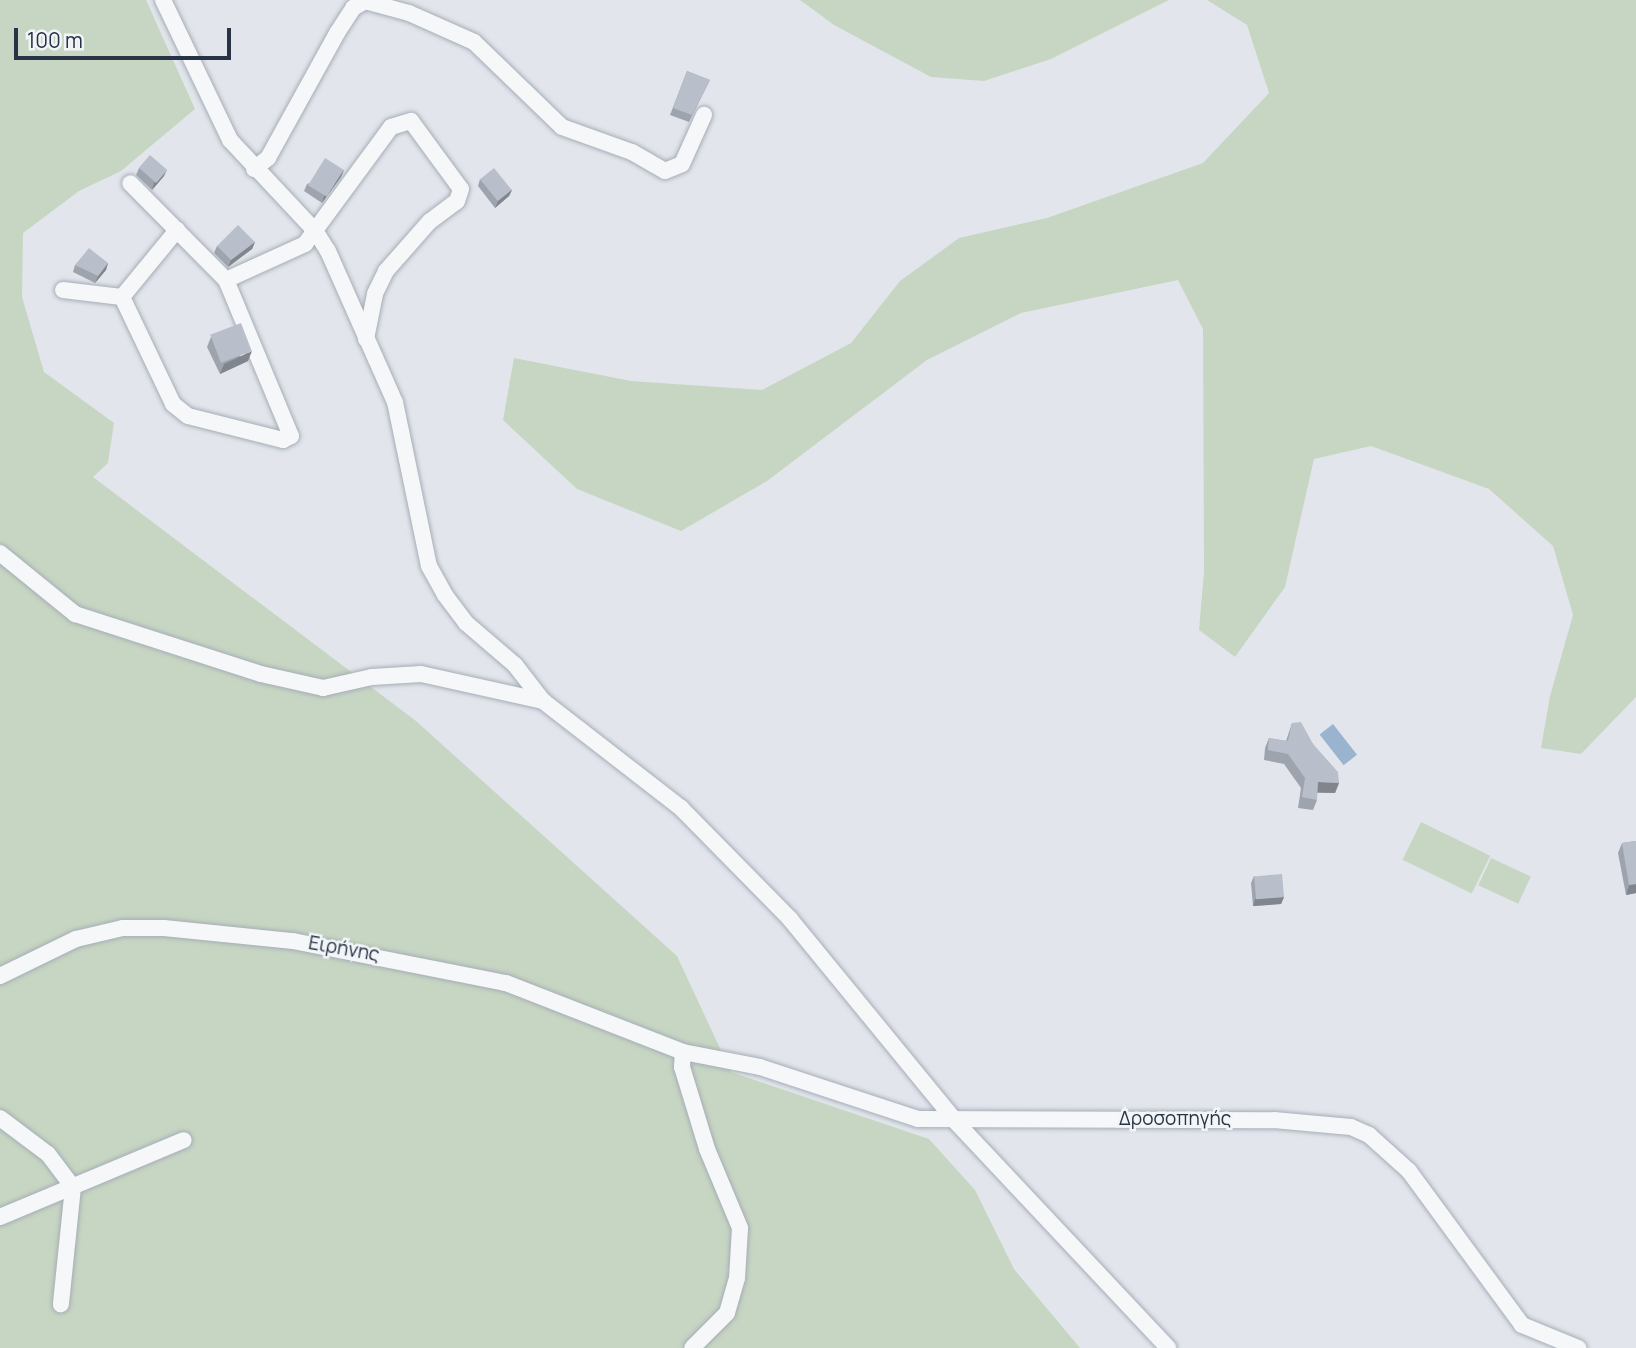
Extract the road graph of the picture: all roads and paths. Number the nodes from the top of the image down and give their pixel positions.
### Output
1 (163, 0) edge
2 (704, 115) dead end
3 (254, 169) junction
4 (130, 183) dead end
5 (177, 230) junction
6 (316, 232) junction
7 (226, 280) junction
8 (63, 290) dead end
9 (122, 297) junction
10 (366, 341) junction
11 (0, 553) edge
12 (543, 701) junction
13 (0, 976) edge
14 (683, 1052) junction
15 (0, 1118) edge
16 (956, 1122) junction
17 (184, 1140) dead end
18 (73, 1187) junction
19 (0, 1217) edge
20 (61, 1304) dead end
21 (692, 1348) edge
22 (1168, 1348) edge
23 (1578, 1348) edge

1 - 3 street
2 - 3 street
3 - 6 street
4 - 5 street
5 - 7 street
5 - 9 street
6 - 7 street
6 - 10 street
6 - 10 street
7 - 9 street
8 - 9 street
10 - 12 street
11 - 12 street
12 - 16 street
13 - 14 street, Ειρήνης
14 - 16 street, Δροσοπηγής
14 - 21 street
15 - 18 street
16 - 22 street
16 - 23 street, Δροσοπηγής
17 - 18 street
18 - 19 street
18 - 20 street

